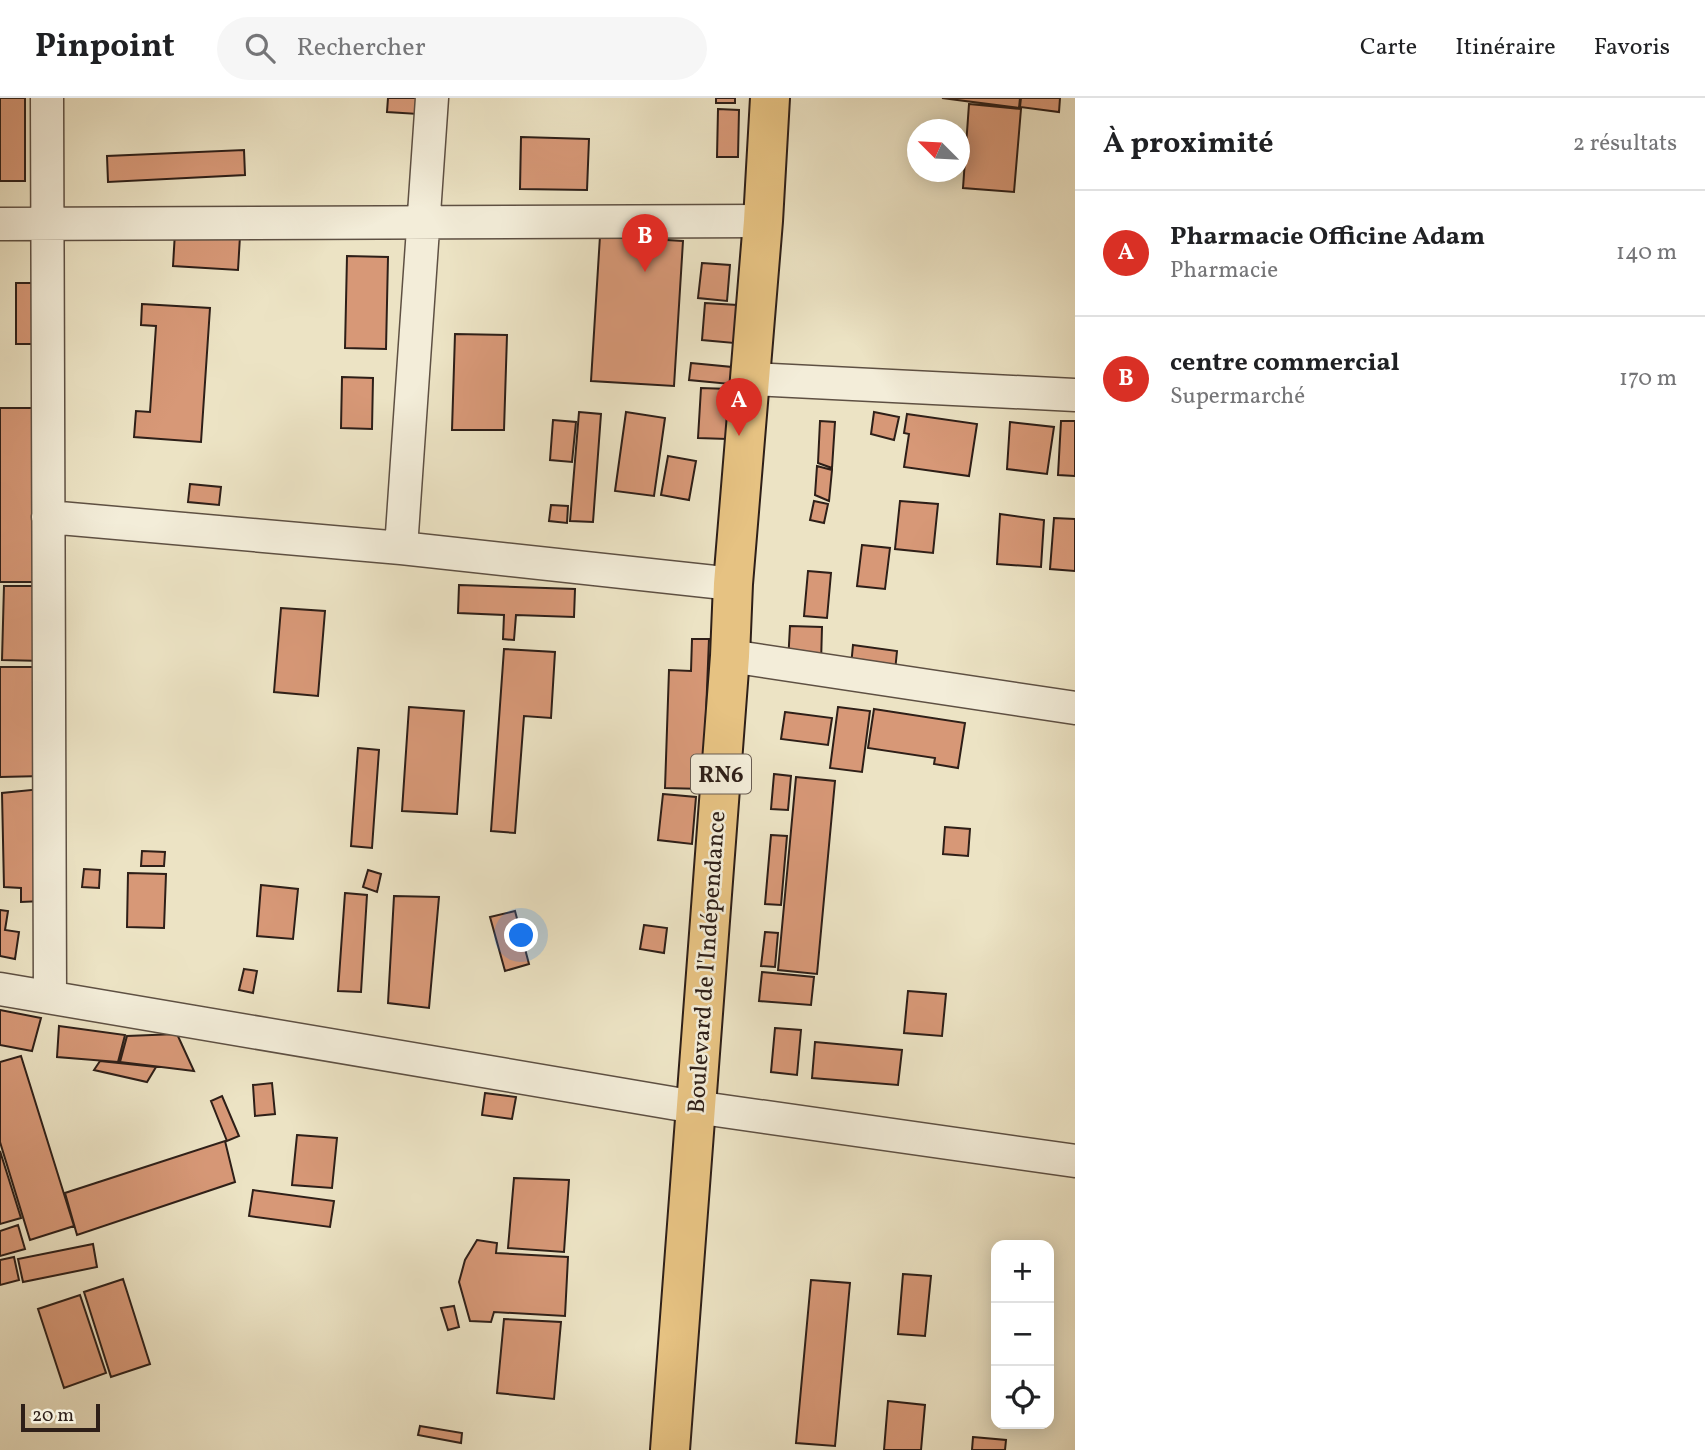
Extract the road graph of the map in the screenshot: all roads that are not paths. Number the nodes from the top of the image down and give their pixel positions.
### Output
1 (47, 98) edge
2 (432, 98) edge
3 (770, 98) edge
4 (764, 221) junction
5 (423, 223) junction
6 (0, 224) edge
7 (47, 224) junction
8 (751, 379) junction
9 (1075, 395) edge
10 (48, 517) junction
11 (401, 548) junction
12 (733, 584) junction
13 (730, 656) junction
14 (1075, 708) edge
15 (0, 989) edge
16 (50, 996) junction
17 (695, 1107) junction
18 (1075, 1161) edge
19 (670, 1450) edge

1 - 7 street
2 - 5 street
3 - 4 highway, Boulevard de l'Indépendance / RN6
4 - 5 street
4 - 8 highway, Boulevard de l'Indépendance / RN6
5 - 7 street
5 - 11 street
6 - 7 street
7 - 10 street
8 - 9 street
8 - 12 highway, Boulevard de l'Indépendance / RN6
10 - 11 street
10 - 16 street
11 - 12 street
12 - 13 highway, Boulevard de l'Indépendance / RN6
13 - 14 street
13 - 17 highway, Boulevard de l'Indépendance / RN6
15 - 16 street
16 - 17 street
17 - 18 street
17 - 19 highway, Boulevard de l'Indépendance / RN6

